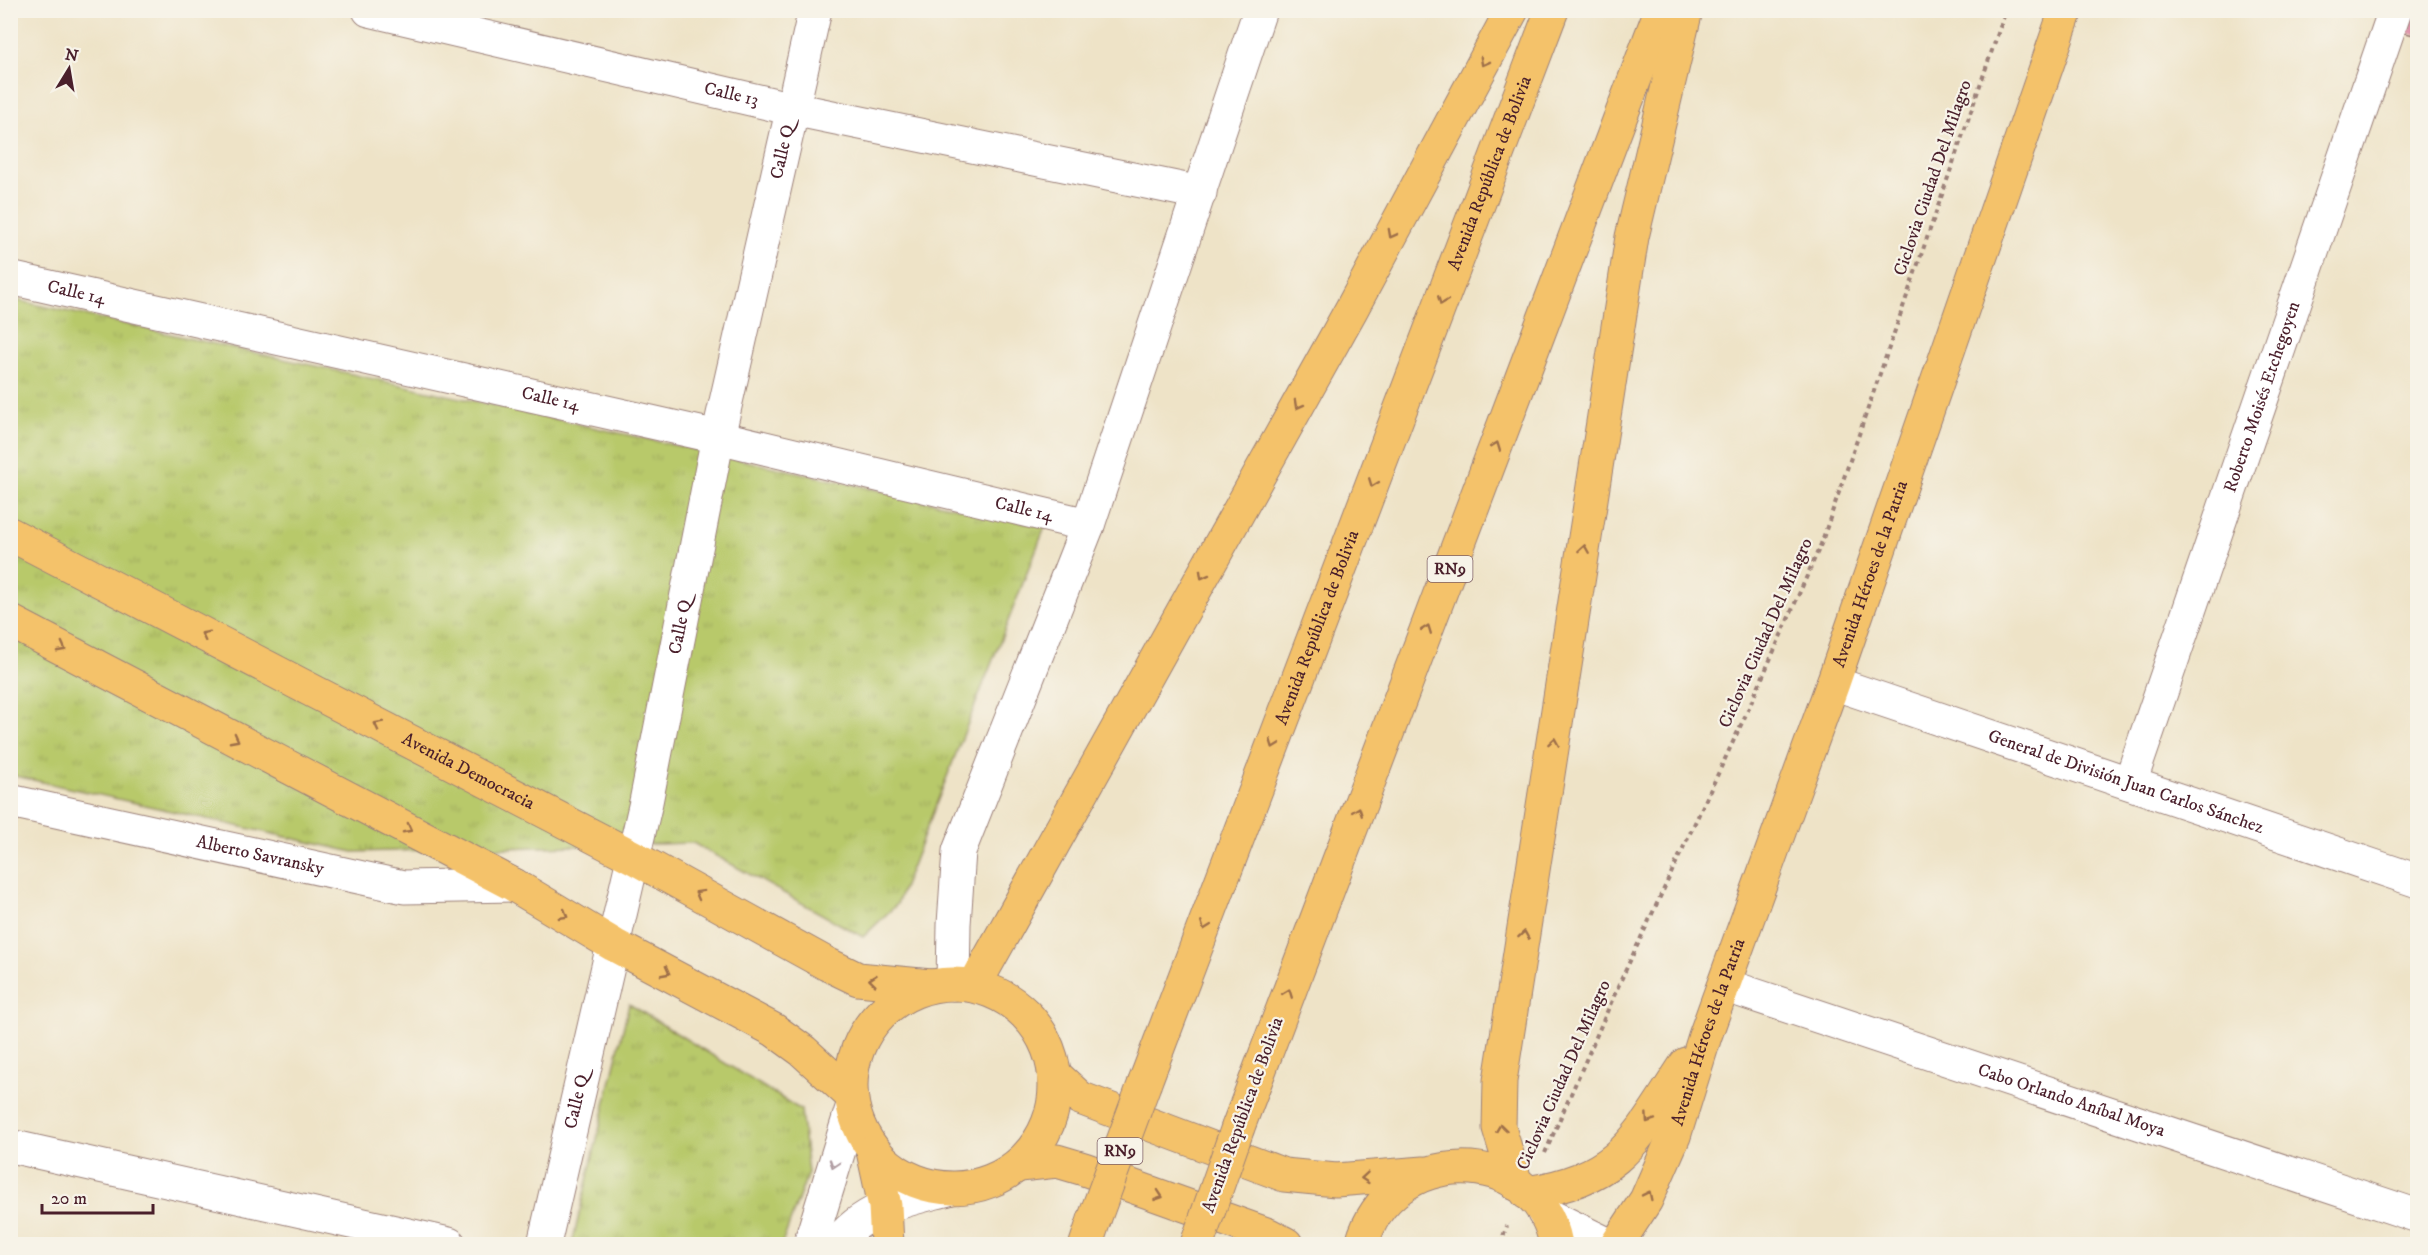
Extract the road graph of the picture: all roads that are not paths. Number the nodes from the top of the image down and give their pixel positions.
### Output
1 (369, 10) edge
2 (815, 10) edge
3 (1260, 10) edge
4 (1512, 10) edge
5 (1552, 10) edge
6 (1661, 10) edge
7 (1686, 10) edge
8 (2066, 10) edge
9 (2395, 10) edge
10 (793, 109) junction
11 (1200, 193) junction
12 (10, 278) edge
13 (718, 437) junction
14 (1088, 525) junction
15 (10, 534) edge
16 (10, 621) edge
17 (1833, 683) junction
18 (2130, 783) junction
19 (10, 801) edge
20 (633, 857) junction
21 (2418, 882) edge
22 (514, 885) junction
23 (614, 945) junction
24 (953, 985) junction
25 (1724, 985) junction
26 (1705, 1036) junction
27 (1056, 1076) junction
28 (851, 1101) junction
29 (10, 1146) edge
30 (873, 1151) junction
31 (1020, 1165) junction
32 (1424, 1173) junction
33 (948, 1189) junction
34 (1529, 1196) junction
35 (885, 1206) junction
36 (2418, 1216) edge
37 (1090, 1232) edge
38 (449, 1245) edge
39 (544, 1245) edge
40 (810, 1245) edge
41 (837, 1245) edge
42 (887, 1245) edge
43 (1197, 1245) edge
44 (1286, 1245) edge
45 (1362, 1245) edge
46 (1556, 1245) edge
47 (1607, 1245) edge
48 (1617, 1245) edge

1 - 10 street, Calle 13
2 - 10 street, Calle Q
3 - 11 street
4 -> 24 main road
5 -> 37 main road, Avenida República de Bolivia / RN9, bridge
43 -> 6 main road, Avenida República de Bolivia / RN9, bridge
34 -> 7 main road
8 - 17 main road, Avenida Héroes de la Patria
9 - 18 street, Roberto Moisés Etchegoyen
10 - 11 street, Calle 13
10 - 13 street, Calle Q
11 - 14 street
12 - 13 street, Calle 14
13 - 14 street, Calle 14
13 - 20 street, Calle Q
14 - 24 street
20 -> 15 main road, Avenida Democracia
16 -> 22 main road
17 - 18 street, General de División Juan Carlos Sánchez
17 - 25 main road, Avenida Héroes de la Patria
18 - 21 street, General de División Juan Carlos Sánchez
19 - 22 street, Alberto Savransky
20 - 23 street, Calle Q
24 -> 20 main road, Avenida Democracia
22 -> 23 main road
23 -> 28 main road
23 - 39 street, Calle Q
24 - 27 main road
24 - 28 main road
25 - 26 main road, Avenida Héroes de la Patria
25 - 36 street, Cabo Orlando Aníbal Moya
26 -> 34 main road
48 -> 26 main road, Avenida Héroes de la Patria
27 - 31 main road
32 -> 27 main road
28 - 30 main road
28 -> 40 street
29 - 38 street
30 - 33 main road
30 - 35 main road
31 - 33 main road
31 -> 44 main road
32 - 34 main road
32 - 45 main road
33 - 35 street
34 - 46 main road
34 - 47 street
35 - 41 street
35 - 42 main road

